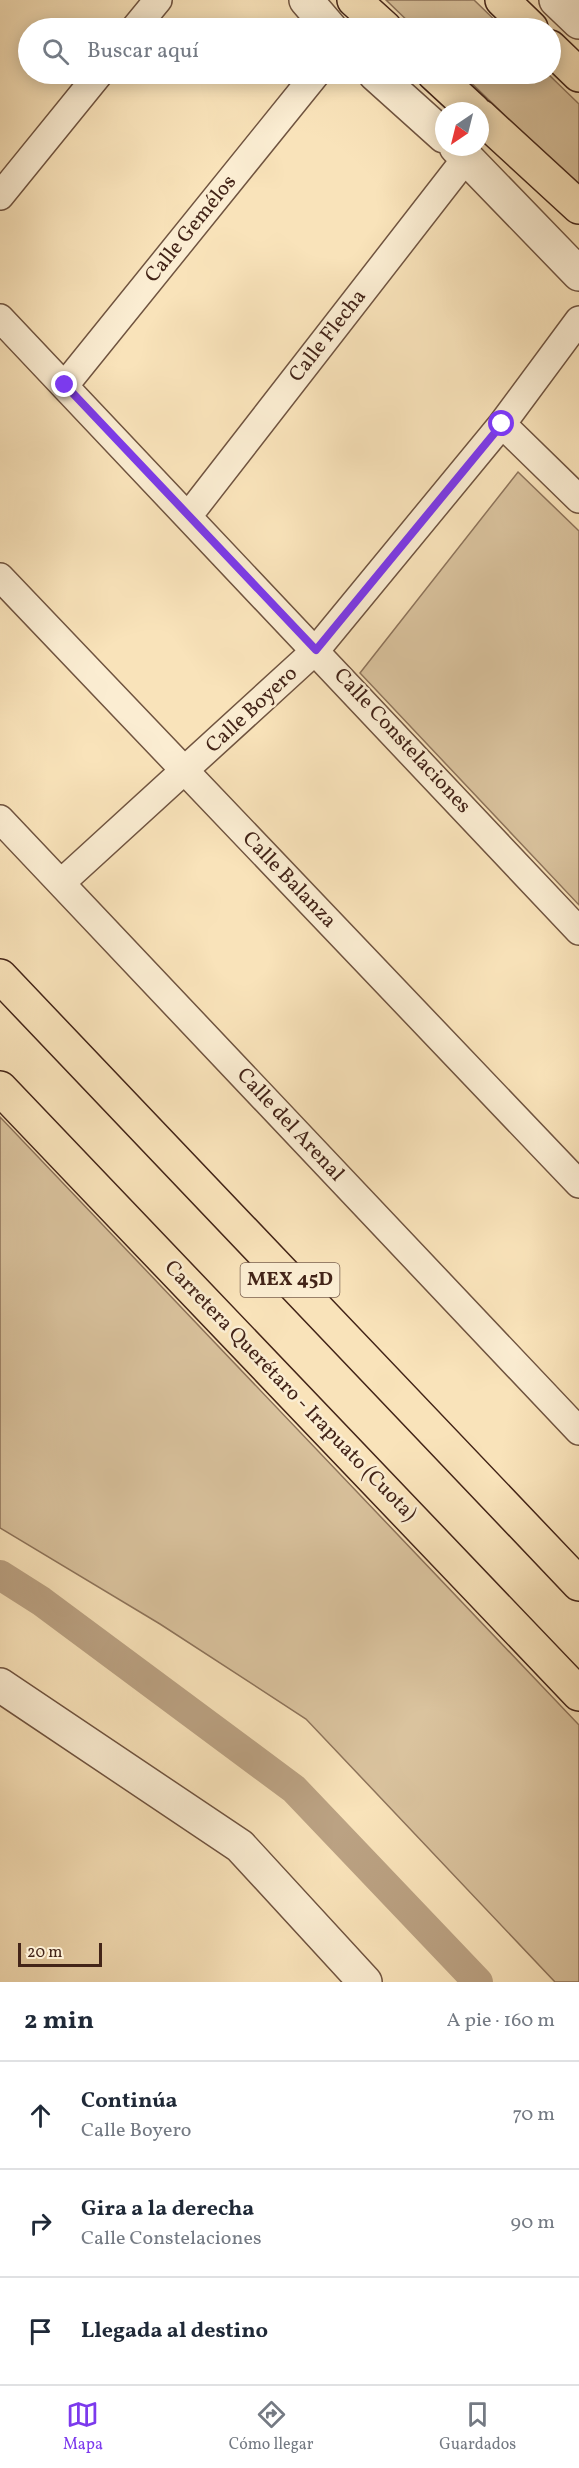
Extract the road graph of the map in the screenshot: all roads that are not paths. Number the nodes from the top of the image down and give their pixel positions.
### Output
1 (158, 0) edge
2 (306, 0) edge
3 (354, 0) edge
4 (502, 0) edge
5 (143, 18) edge
6 (321, 18) edge
7 (374, 18) edge
8 (521, 18) edge
9 (561, 58) edge
10 (579, 75) edge
11 (91, 84) edge
12 (308, 84) edge
13 (386, 84) edge
14 (445, 84) edge
15 (464, 102) edge
16 (489, 124) edge
17 (435, 128) edge
18 (449, 156) edge
19 (465, 156) edge
20 (0, 196) edge
21 (579, 207) edge
22 (579, 274) edge
23 (0, 318) edge
24 (579, 320) edge
25 (65, 385) junction
26 (502, 424) junction
27 (579, 499) edge
28 (189, 515) junction
29 (0, 577) edge
30 (316, 650) junction
31 (186, 772) junction
32 (0, 819) edge
33 (62, 883) junction
34 (579, 931) edge
35 (0, 975) edge
36 (0, 1088) edge
37 (579, 1184) edge
38 (579, 1431) edge
39 (579, 1584) edge
40 (0, 1685) edge
41 (579, 1694) edge
42 (365, 1982) edge

1 - 5 street
2 - 6 street
3 - 7 main road
4 - 8 main road
9 - 10 main road
11 - 20 street
12 - 25 street, Calle Gemélos
13 - 17 street
14 - 15 main road
16 - 21 main road
18 - 28 street, Calle Flecha
19 - 22 street
23 - 25 street, Calle Constelaciones
24 - 26 street, Calle Boyero
25 - 28 street, Calle Constelaciones
26 - 27 street
26 - 30 street, Calle Boyero
28 - 30 street, Calle Constelaciones
29 - 31 street, Calle Balanza
30 - 31 street, Calle Boyero
30 - 34 street, Calle Constelaciones
31 - 33 street, Calle Boyero
31 - 37 street, Calle Balanza
32 - 33 street, Calle del Arenal
33 - 38 street, Calle del Arenal
35 - 39 main road, MEX 45D
36 - 41 main road, Carretera Querétaro - Irapuato (Cuota) / MEX 45D
40 - 42 street

